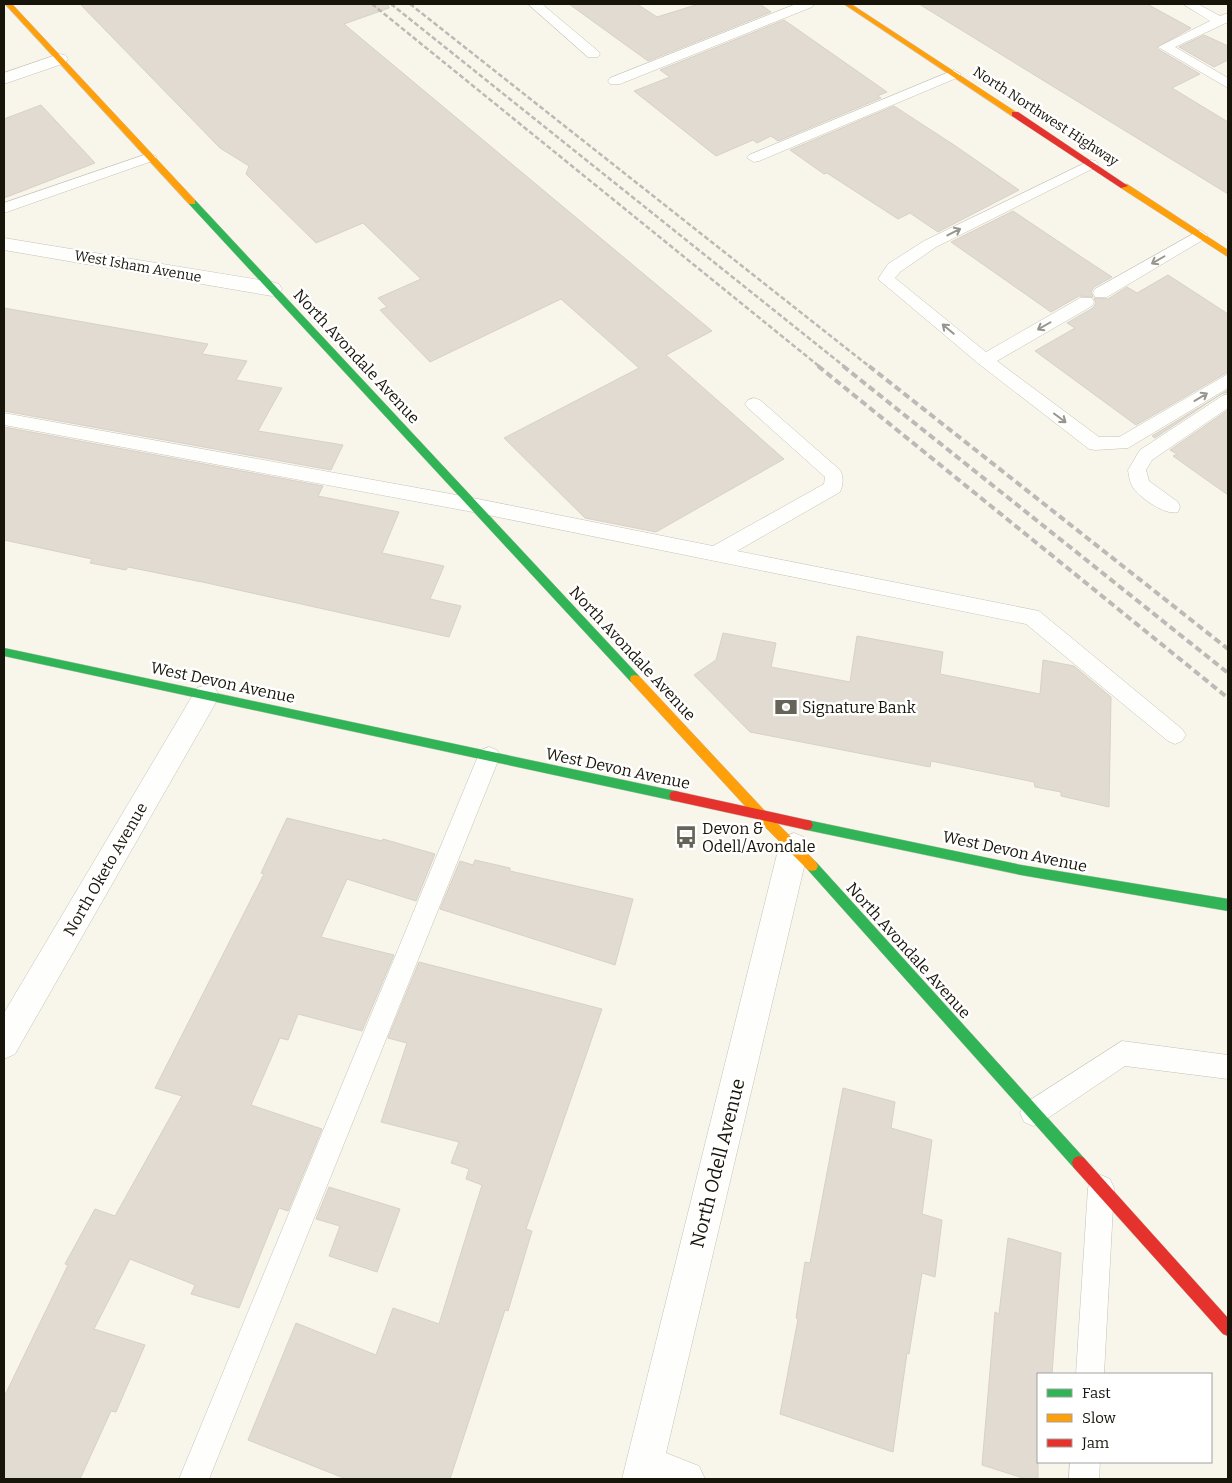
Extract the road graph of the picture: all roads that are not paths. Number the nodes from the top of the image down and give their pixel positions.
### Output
1 (8, 4) edge
2 (534, 4) edge
3 (807, 4) edge
4 (847, 4) edge
5 (1188, 4) edge
6 (1224, 19) edge
7 (593, 54) dead end
8 (59, 59) junction
9 (954, 74) junction
10 (4, 79) edge
11 (615, 81) dead end
12 (1228, 84) edge
13 (150, 156) junction
14 (754, 158) dead end
15 (1091, 164) junction
16 (4, 208) edge
17 (1200, 235) junction
18 (4, 244) edge
19 (1228, 254) edge
20 (272, 289) junction
21 (985, 360) junction
22 (1228, 380) edge
23 (1228, 400) edge
24 (754, 404) dead end
25 (4, 419) edge
26 (473, 505) junction
27 (1171, 507) dead end
28 (715, 554) junction
29 (4, 652) edge
30 (206, 696) junction
31 (1175, 735) dead end
32 (489, 756) junction
33 (761, 815) junction
34 (794, 846) junction
35 (1228, 905) edge
36 (4, 1043) edge
37 (1228, 1067) edge
38 (1033, 1113) junction
39 (1101, 1188) junction
40 (1228, 1329) edge
41 (1090, 1373) edge
42 (1085, 1463) edge
43 (642, 1472) edge
44 (194, 1479) edge
45 (686, 1479) edge
46 (1084, 1479) edge

1 - 8 street, North Avondale Avenue
2 - 7 lane
3 - 11 lane
4 - 9 street, North Northwest Highway
5 - 6 lane
6 - 12 lane
8 - 10 street
8 - 13 street, North Avondale Avenue
9 - 14 lane
9 - 15 street, North Northwest Highway
13 - 16 lane
13 - 20 street, North Avondale Avenue
15 - 17 street, North Northwest Highway
21 -> 15 lane
17 - 19 street, North Northwest Highway
17 -> 21 lane
18 - 20 street, West Isham Avenue
20 - 26 street, North Avondale Avenue
21 -> 22 lane
23 - 27 lane
24 - 28 lane
25 - 26 lane
26 - 28 lane
26 - 33 street, North Avondale Avenue
28 - 31 lane
29 - 30 street, West Devon Avenue
30 - 32 street, West Devon Avenue
30 - 36 street, North Oketo Avenue
32 - 33 street, West Devon Avenue
32 - 44 lane
33 - 34 street, North Avondale Avenue
33 - 35 street, West Devon Avenue
34 - 38 street, North Avondale Avenue
34 - 43 street, North Odell Avenue
37 - 38 lane
38 - 39 street, North Avondale Avenue
39 - 40 street, North Avondale Avenue
39 - 41 lane
42 - 46 lane
43 - 45 street

